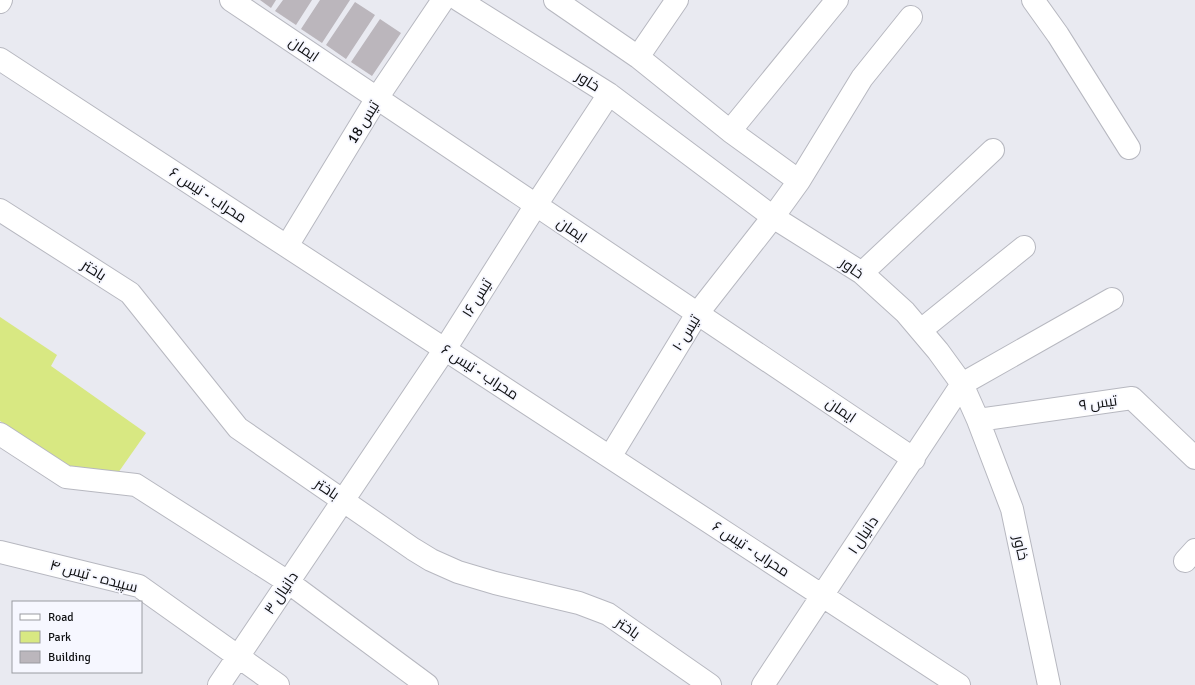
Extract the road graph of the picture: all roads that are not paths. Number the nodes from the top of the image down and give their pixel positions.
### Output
1 (231, 0) edge
2 (443, 0) edge
3 (459, 0) edge
4 (677, 0) edge
5 (837, 0) edge
6 (1032, 0) edge
7 (561, 2) edge
8 (911, 17) dead end
9 (638, 56) junction
10 (0, 59) edge
11 (609, 94) junction
12 (377, 98) junction
13 (730, 131) junction
14 (1129, 148) dead end
15 (993, 150) dead end
16 (799, 181) junction
17 (536, 205) junction
18 (0, 210) edge
19 (773, 217) junction
20 (287, 246) junction
21 (1024, 247) dead end
22 (862, 273) junction
23 (1112, 299) dead end
24 (697, 314) junction
25 (921, 330) junction
26 (445, 349) junction
27 (962, 384) junction
28 (978, 420) junction
29 (0, 434) edge
30 (610, 457) junction
31 (1195, 458) edge
32 (914, 459) junction
33 (344, 500) junction
34 (0, 552) edge
35 (288, 582) junction
36 (823, 596) junction
37 (238, 656) junction
38 (219, 685) edge
39 (278, 685) edge
40 (427, 685) edge
41 (710, 685) edge
42 (763, 685) edge
43 (960, 685) edge
44 (1049, 685) edge

1 - 12 street, ایمان
2 - 12 street, تیس 18
3 - 11 street, خاور
4 - 9 street
5 - 13 street
6 - 14 street
7 - 9 street
8 - 16 street, تیس ۱۰
9 - 13 street
10 - 20 street, محراب - تیس ۶
11 - 17 street, تیس ۱۶
11 - 19 street, خاور
12 - 17 street, ایمان
12 - 20 street, تیس 18
13 - 16 street
15 - 22 street
16 - 19 street, تیس ۱۰
17 - 24 street, ایمان
17 - 26 street, تیس ۱۶
18 - 33 street, باختر
19 - 22 street, خاور
19 - 24 street, تیس ۱۰
20 - 26 street, محراب - تیس ۶
21 - 25 street
22 - 25 street, خاور
23 - 27 street
24 - 30 street, تیس ۱۰
24 - 32 street, ایمان
25 - 27 street, خاور
26 - 30 street, محراب - تیس ۶
26 - 33 street, تیس ۱۶
27 - 28 street, خاور
27 - 32 street, دانیال ۱
28 - 31 street, تیس ۹
28 - 44 street, خاور
29 - 35 street
30 - 36 street, محراب - تیس ۶
32 - 36 street, دانیال ۱
33 - 35 street, دانیال ۳
33 - 41 street, باختر
34 - 37 street, سپیده - تیس ۴
35 - 37 street, دانیال ۳
35 - 40 street
36 - 42 street, دانیال ۱
36 - 43 street, محراب - تیس ۶
37 - 38 street, دانیال ۳
37 - 39 street, سپیده - تیس ۴

